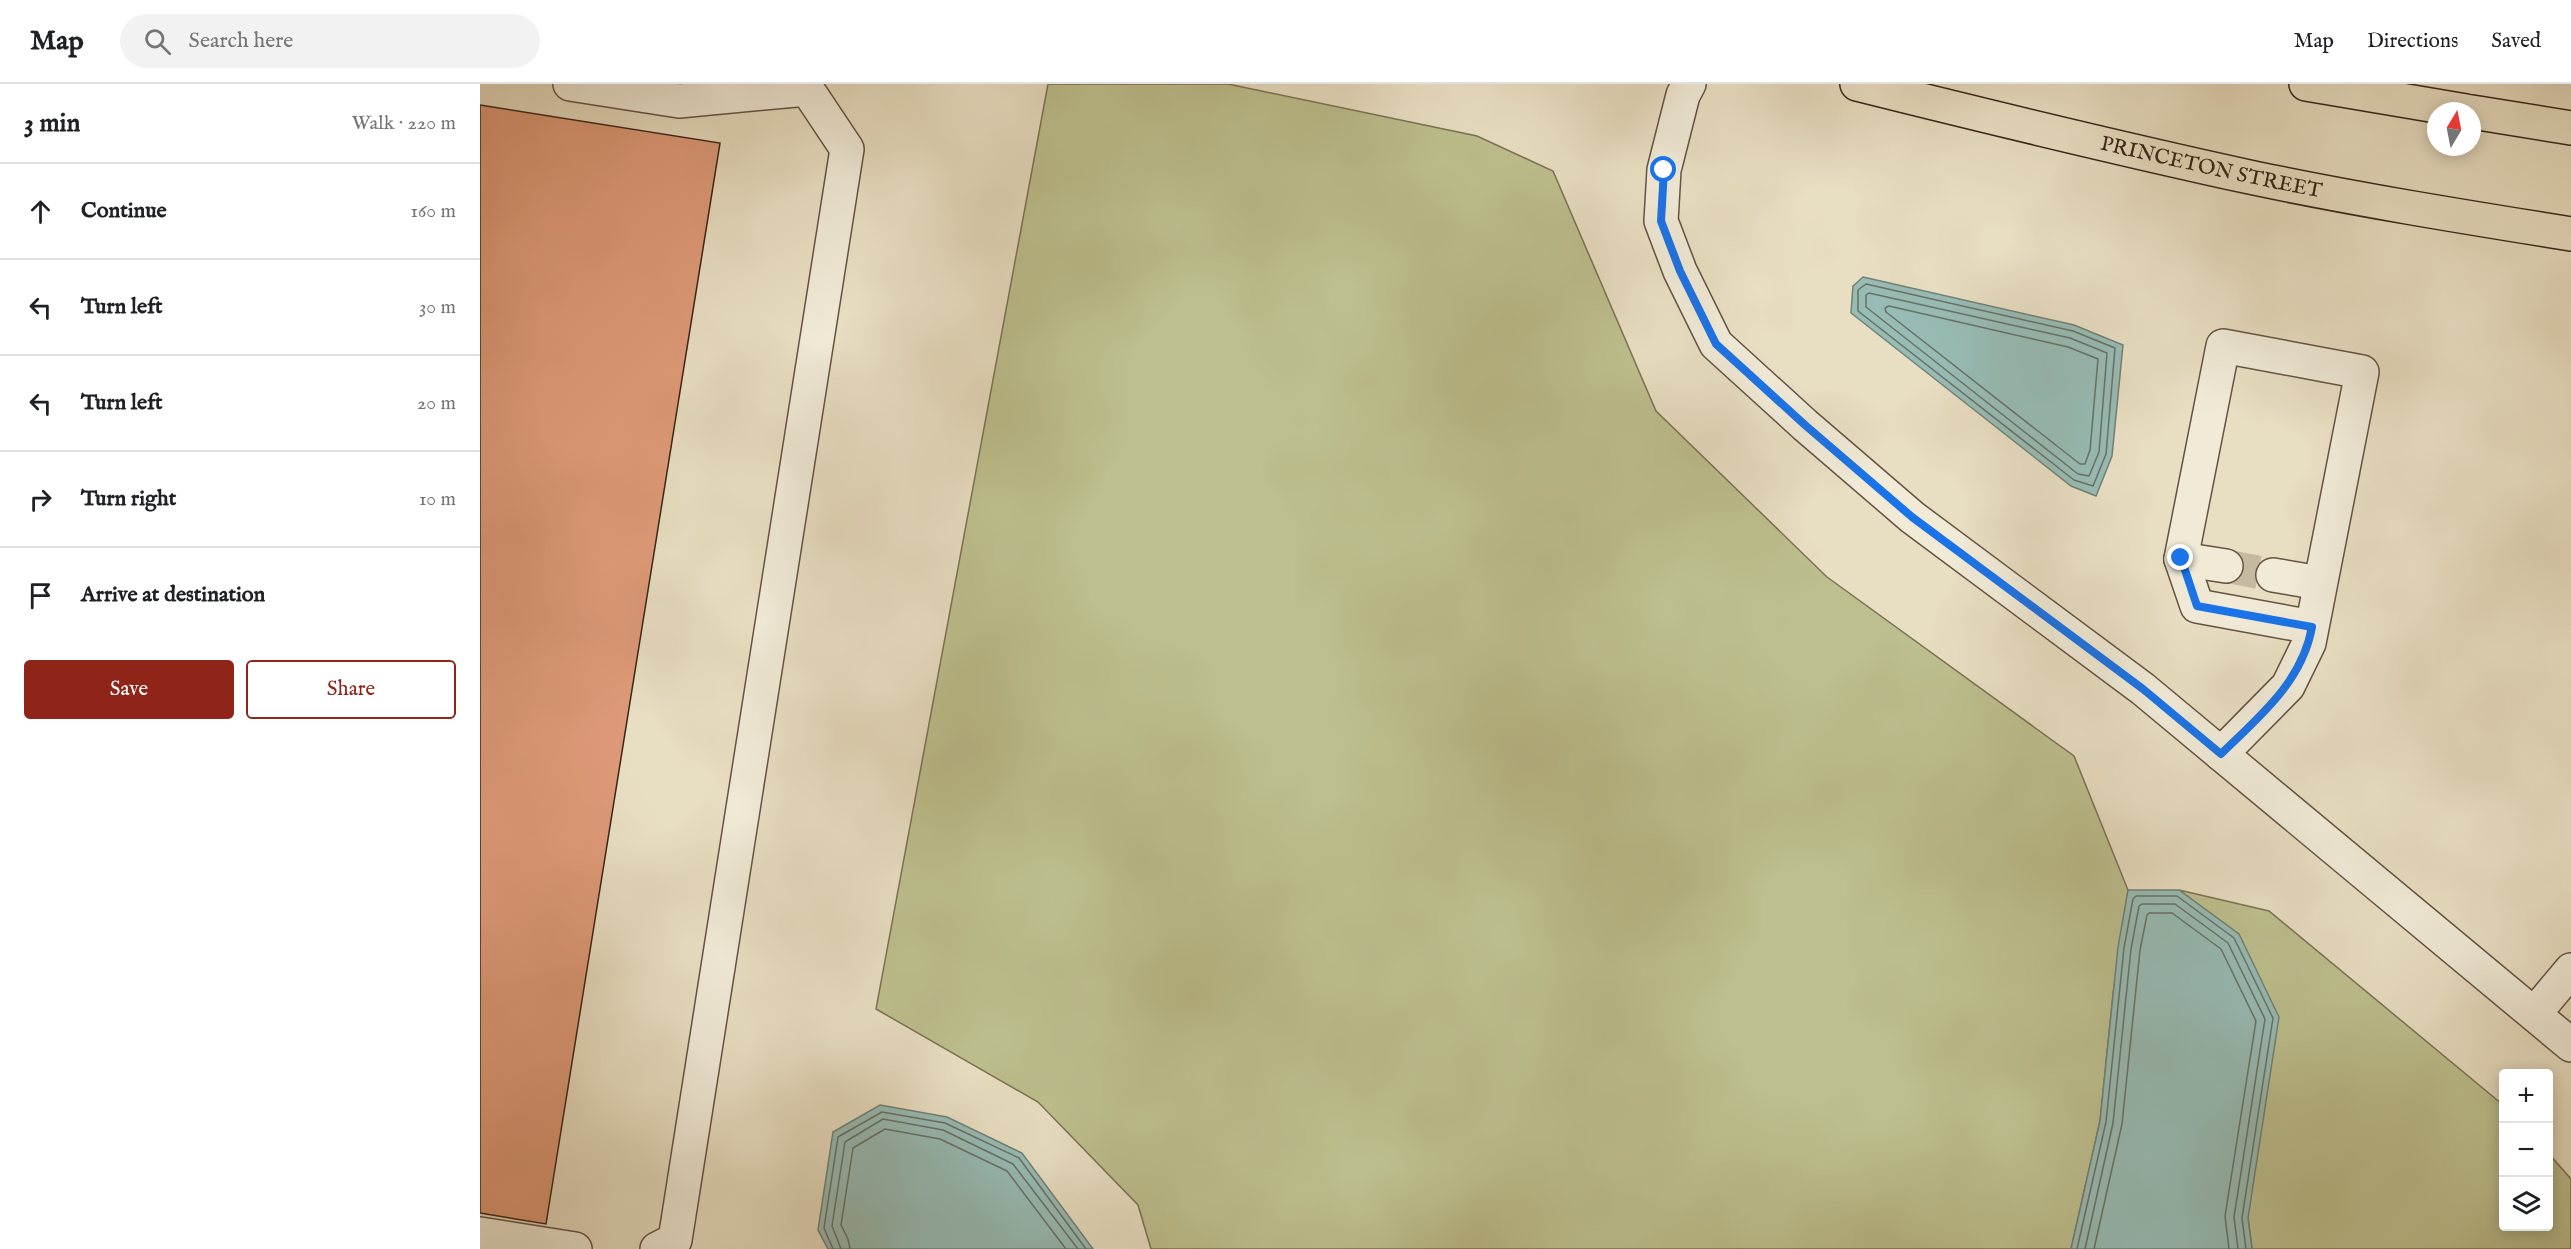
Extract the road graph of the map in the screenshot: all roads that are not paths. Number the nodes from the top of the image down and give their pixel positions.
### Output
1 (570, 84) edge
2 (1689, 84) edge
3 (1857, 84) edge
4 (2306, 84) edge
5 (2427, 104) edge
6 (2481, 113) edge
7 (2571, 128) edge
8 (2571, 234) edge
9 (2181, 558) junction
10 (2226, 566) tunnel mouth
11 (2273, 575) tunnel mouth
12 (2320, 584) junction
13 (2312, 627) junction
14 (2221, 754) junction
15 (2571, 970) edge
16 (2535, 1013) junction
17 (2571, 1045) edge
18 (480, 1234) edge
19 (575, 1249) edge
20 (657, 1249) edge

1 - 20 street
2 - 14 street
3 - 8 main road, PRINCETON STREET
4 - 5 main road
6 - 7 main road
9 - 10 street
9 - 12 street
9 - 13 street
11 - 12 street
12 - 13 street
13 - 14 street
14 - 16 street
15 - 16 street
16 - 17 street
18 - 19 street

